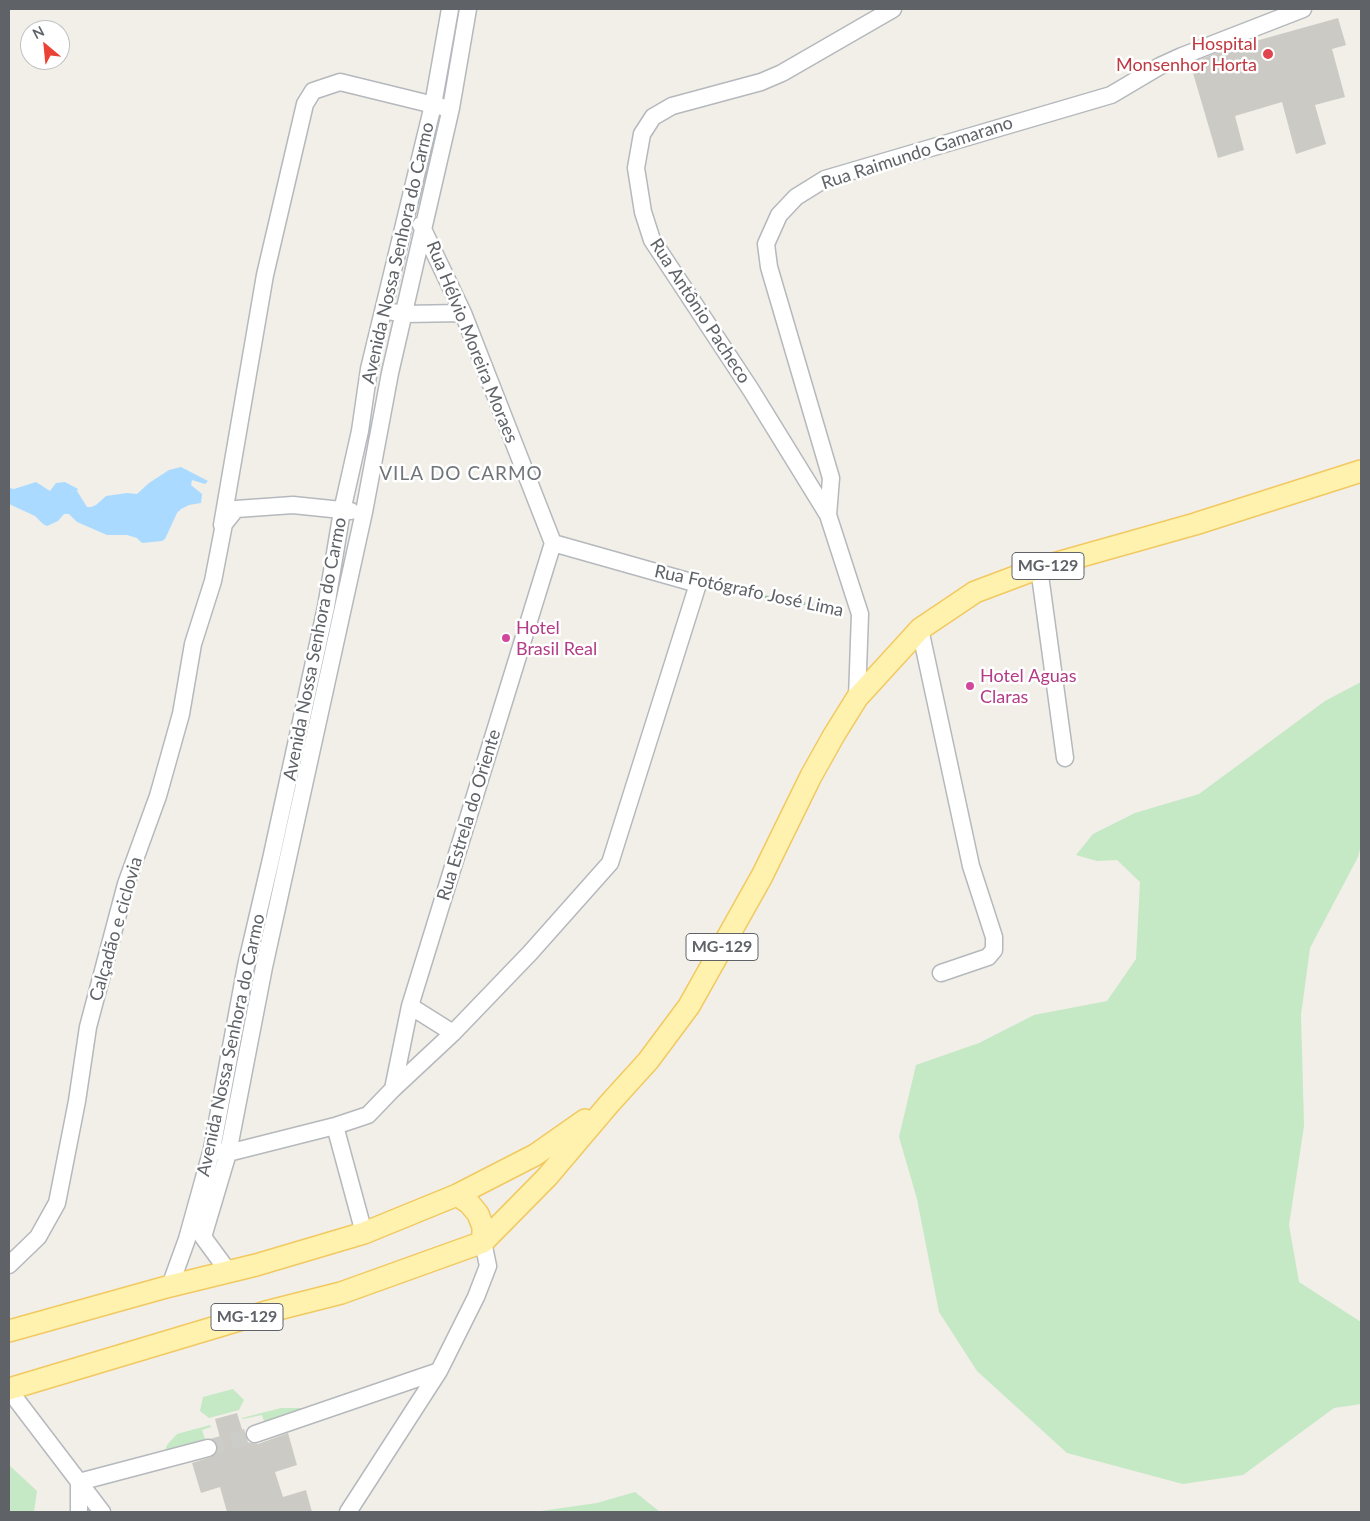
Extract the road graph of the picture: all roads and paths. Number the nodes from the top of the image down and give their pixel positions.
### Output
1 (450, 9) edge
2 (468, 9) edge
3 (893, 9) edge
4 (1303, 9) edge
5 (446, 32) junction
6 (463, 34) junction
7 (433, 105) junction
8 (451, 108) junction
9 (404, 220) junction
10 (423, 225) junction
11 (384, 310) junction
12 (463, 313) junction
13 (403, 314) junction
14 (360, 431) junction
15 (377, 434) junction
16 (1361, 471) edge
17 (342, 511) junction
18 (364, 512) junction
19 (828, 515) junction
20 (553, 543) junction
21 (1039, 568) junction
22 (213, 582) junction
23 (698, 584) junction
24 (334, 608) junction
25 (860, 614) junction
26 (920, 629) junction
27 (857, 698) junction
28 (1065, 758) dead end
29 (272, 859) junction
30 (288, 860) junction
31 (246, 966) junction
32 (264, 967) junction
33 (941, 973) dead end
34 (410, 1006) junction
35 (453, 1033) junction
36 (393, 1089) junction
37 (609, 1104) junction
38 (336, 1126) junction
39 (212, 1149) junction
40 (228, 1154) junction
41 (457, 1195) junction
42 (364, 1233) junction
43 (483, 1242) junction
44 (9, 1265) edge
45 (228, 1272) junction
46 (170, 1286) junction
47 (9, 1331) edge
48 (439, 1371) junction
49 (9, 1390) edge
50 (255, 1434) tunnel mouth
51 (208, 1448) tunnel mouth
52 (79, 1482) junction
53 (79, 1512) edge
54 (102, 1512) edge
55 (348, 1512) edge

1 - 5 street, Avenida Nossa Senhora do Carmo
2 - 6 street, Avenida Nossa Senhora do Carmo
3 - 19 street, Rua Antônio Pacheco
4 - 19 street, Rua Raimundo Gamarano
5 - 6 street
5 - 7 street, Avenida Nossa Senhora do Carmo
6 - 8 street, Avenida Nossa Senhora do Carmo
7 - 8 street
7 - 9 street, Avenida Nossa Senhora do Carmo
7 - 22 street
8 - 10 street, Avenida Nossa Senhora do Carmo
9 - 10 street
9 - 11 street, Avenida Nossa Senhora do Carmo
10 - 12 street, Rua Hélvio Moreira Moraes
10 - 13 street, Avenida Nossa Senhora do Carmo
11 - 13 street
11 - 14 street, Avenida Nossa Senhora do Carmo
12 - 13 street
12 - 20 street, Rua Hélvio Moreira Moraes
13 - 15 street, Avenida Nossa Senhora do Carmo
14 - 15 street
14 - 17 street, Avenida Nossa Senhora do Carmo
15 - 18 street, Avenida Nossa Senhora do Carmo
16 - 21 main road, MG-129
17 - 18 street
17 - 22 street
17 - 24 street, Avenida Nossa Senhora do Carmo
18 - 24 street, Avenida Nossa Senhora do Carmo
19 - 25 street, Rua Raimundo Gamarano
20 - 23 street, Rua Fotógrafo José Lima
20 - 34 street, Rua Estrela do Oriente
21 - 26 main road, MG-129
21 - 28 street
22 - 44 street, Calçadão e ciclovia
23 - 25 path, Rua Fotógrafo José Lima
23 - 35 street
24 - 29 street, Avenida Nossa Senhora do Carmo
24 - 30 street, Avenida Nossa Senhora do Carmo
25 - 27 street, Rua Raimundo Gamarano
26 - 27 main road, MG-129
26 - 33 street
27 - 37 main road, MG-129
29 - 30 street
29 - 31 street, Avenida Nossa Senhora do Carmo
30 - 32 street, Avenida Nossa Senhora do Carmo
31 - 32 street
31 - 39 street, Avenida Nossa Senhora do Carmo
32 - 40 street, Avenida Nossa Senhora do Carmo
34 - 35 street
34 - 36 street, Rua Estrela do Oriente
35 - 36 street
36 - 38 street
37 - 41 main road, MG-129
37 - 43 main road, MG-129
38 - 40 street
38 - 42 street
39 - 40 street
39 - 46 street, Avenida Nossa Senhora do Carmo
40 - 45 street, Avenida Nossa Senhora do Carmo
41 - 42 main road, MG-129
41 - 43 main road
42 - 45 main road, MG-129
43 - 48 street
43 - 49 main road, MG-129
45 - 46 main road, MG-129
46 - 47 main road, MG-129
48 - 50 street
48 - 55 street
49 - 52 street
51 - 52 street
52 - 53 street
52 - 54 street

